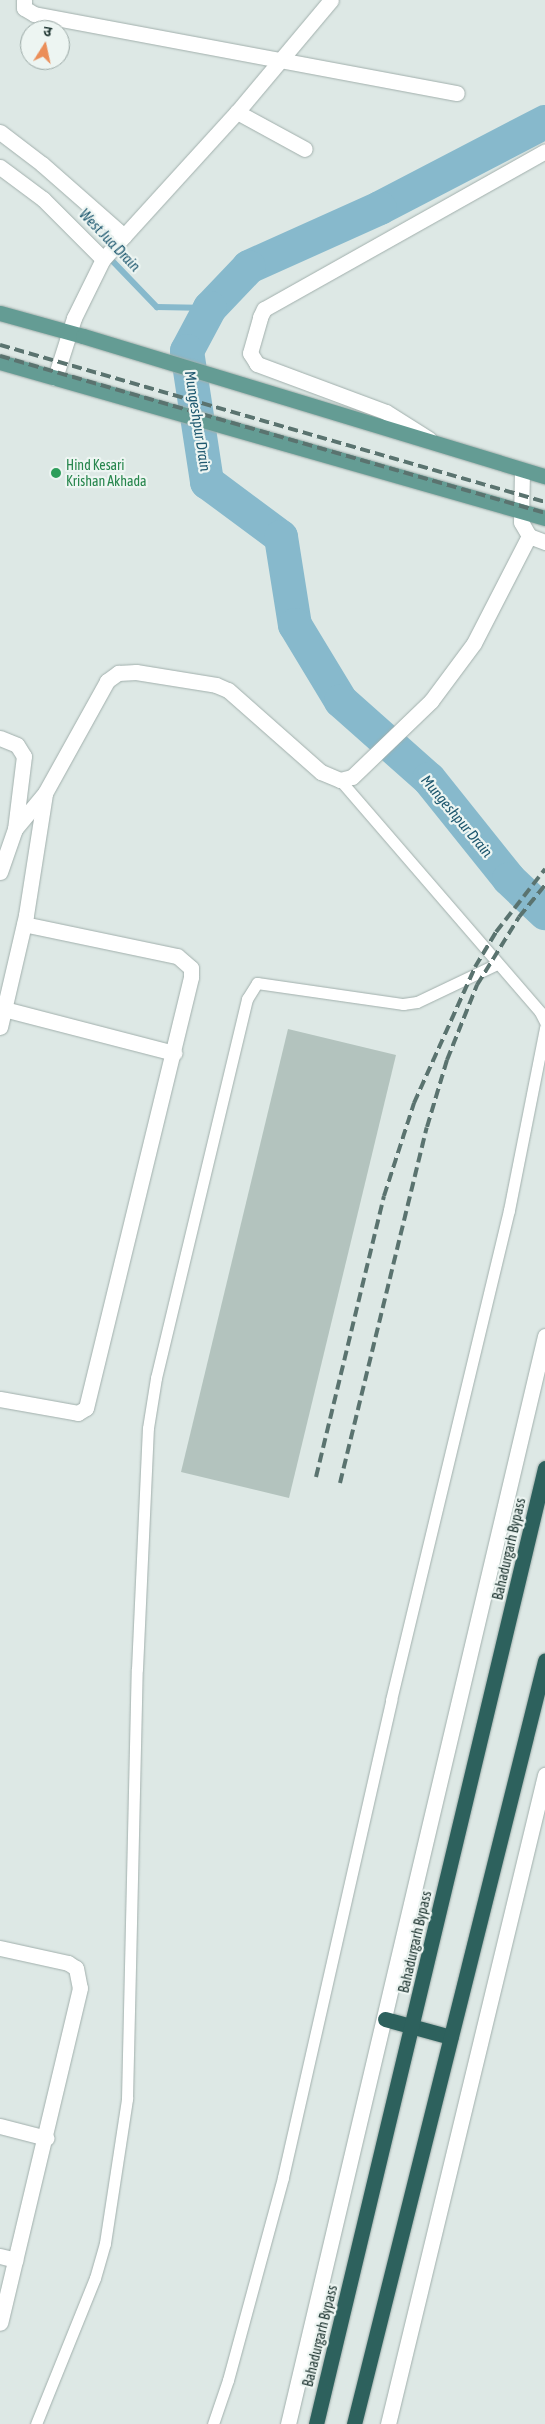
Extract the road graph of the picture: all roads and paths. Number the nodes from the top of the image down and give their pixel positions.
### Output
1 (24, 0) edge
2 (331, 0) edge
3 (283, 58) junction
4 (457, 93) dead end
5 (237, 112) junction
6 (0, 132) edge
7 (305, 149) dead end
8 (545, 151) edge
9 (0, 167) edge
10 (121, 240) junction
11 (103, 259) junction
12 (0, 313) edge
13 (77, 334) junction
14 (0, 362) edge
15 (59, 379) junction
16 (434, 442) junction
17 (522, 470) junction
18 (545, 476) edge
19 (519, 511) junction
20 (545, 518) edge
21 (529, 536) junction
22 (545, 542) edge
23 (0, 738) edge
24 (340, 780) junction
25 (45, 793) junction
26 (15, 829) junction
27 (0, 872) edge
28 (24, 924) junction
29 (497, 964) junction
30 (4, 1009) junction
31 (545, 1022) edge
32 (0, 1027) edge
33 (545, 1028) edge
34 (174, 1053) junction
35 (545, 1336) edge
36 (0, 1399) edge
37 (545, 1468) edge
38 (545, 1661) edge
39 (545, 1775) edge
40 (0, 1948) edge
41 (385, 2019) junction
42 (412, 2026) junction
43 (451, 2037) junction
44 (0, 2126) edge
45 (46, 2138) junction
46 (0, 2256) edge
47 (16, 2260) junction
48 (0, 2323) edge
49 (36, 2424) edge
50 (213, 2424) edge
51 (288, 2424) edge
52 (316, 2424) edge
53 (354, 2424) edge
54 (388, 2424) edge

1 - 3 street
2 - 3 street
3 - 4 street
3 - 5 street
5 - 7 street
5 - 10 street
6 - 10 street
8 - 16 street
9 - 11 street
10 - 11 street
11 - 13 street
12 - 13 main road
13 - 15 street
13 - 16 main road
14 - 15 main road
15 - 19 main road
16 - 17 main road
17 - 18 main road
17 - 19 street
19 - 20 main road
19 - 21 street
21 - 22 street
21 - 24 street
23 - 26 street
24 - 25 street
24 - 29 lane
25 - 26 street
25 - 28 street
26 - 27 street
28 - 30 street
28 - 34 street
29 - 31 lane
29 - 49 lane
30 - 32 street
30 - 34 street
33 - 50 lane
34 - 36 street
35 - 41 street
37 - 42 highway, Bahadurgarh Bypass
38 - 43 highway
39 - 54 street
40 - 45 street
41 - 42 highway
41 - 51 street
42 - 43 highway
42 - 52 highway, Bahadurgarh Bypass
43 - 53 highway
44 - 45 street
45 - 47 street
46 - 47 street
47 - 48 street

